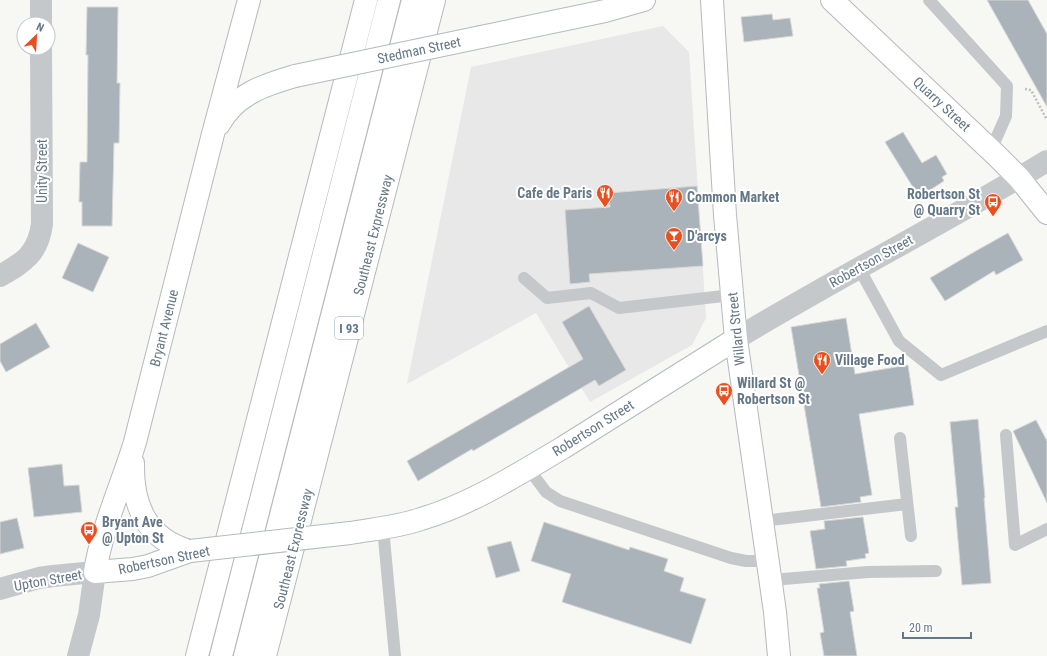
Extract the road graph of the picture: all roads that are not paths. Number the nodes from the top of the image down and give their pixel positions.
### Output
1 (41, 0) edge
2 (249, 0) edge
3 (366, 0) edge
4 (389, 0) edge
5 (413, 0) edge
6 (434, 0) edge
7 (644, 0) edge
8 (712, 0) edge
9 (832, 0) edge
10 (929, 0) edge
11 (41, 16) edge
12 (41, 56) edge
13 (213, 134) junction
14 (991, 150) junction
15 (1047, 161) edge
16 (1019, 178) junction
17 (1047, 213) edge
18 (859, 268) junction
19 (0, 276) edge
20 (524, 278) dead end
21 (732, 295) junction
22 (1047, 331) edge
23 (736, 340) junction
24 (1006, 435) dead end
25 (900, 438) dead end
26 (135, 442) junction
27 (528, 468) junction
28 (908, 504) junction
29 (762, 521) junction
30 (383, 528) junction
31 (1047, 529) edge
32 (911, 536) dead end
33 (190, 552) junction
34 (769, 570) junction
35 (936, 571) dead end
36 (95, 572) junction
37 (0, 589) edge
38 (78, 656) edge
39 (198, 656) edge
40 (221, 656) edge
41 (245, 656) edge
42 (265, 656) edge
43 (395, 656) edge
44 (778, 656) edge

1 - 11 street
2 - 13 main road, Bryant Avenue
3 - 39 main road
4 - 40 main road
5 - 41 main road, I 93
6 - 42 main road, Southeast Expressway / I 93
7 - 13 main road, Stedman Street, bridge
8 - 21 main road, Willard Street
9 - 14 main road, Quarry Street
10 - 14 lane
12 - 19 street, Unity Street
13 - 26 main road, Bryant Avenue
14 - 16 main road, Quarry Street
15 - 16 street, Robertson Street
16 - 17 main road, Quarry Street
16 - 18 street, Robertson Street
18 - 22 lane
18 - 23 street, Robertson Street
20 - 21 lane
21 - 23 main road, Willard Street
23 - 27 main road, Robertson Street
23 - 29 main road, Willard Street
24 - 31 lane
25 - 28 lane
26 - 33 main road
26 - 36 main road, Bryant Avenue
27 - 30 main road, Robertson Street
27 - 34 lane
28 - 29 lane
28 - 32 lane
29 - 34 main road, Willard Street
30 - 33 main road, Robertson Street, bridge
30 - 43 lane
33 - 36 main road, Robertson Street
34 - 35 lane
34 - 44 main road, Willard Street
36 - 37 street, Upton Street
36 - 38 street, Bryant Avenue

